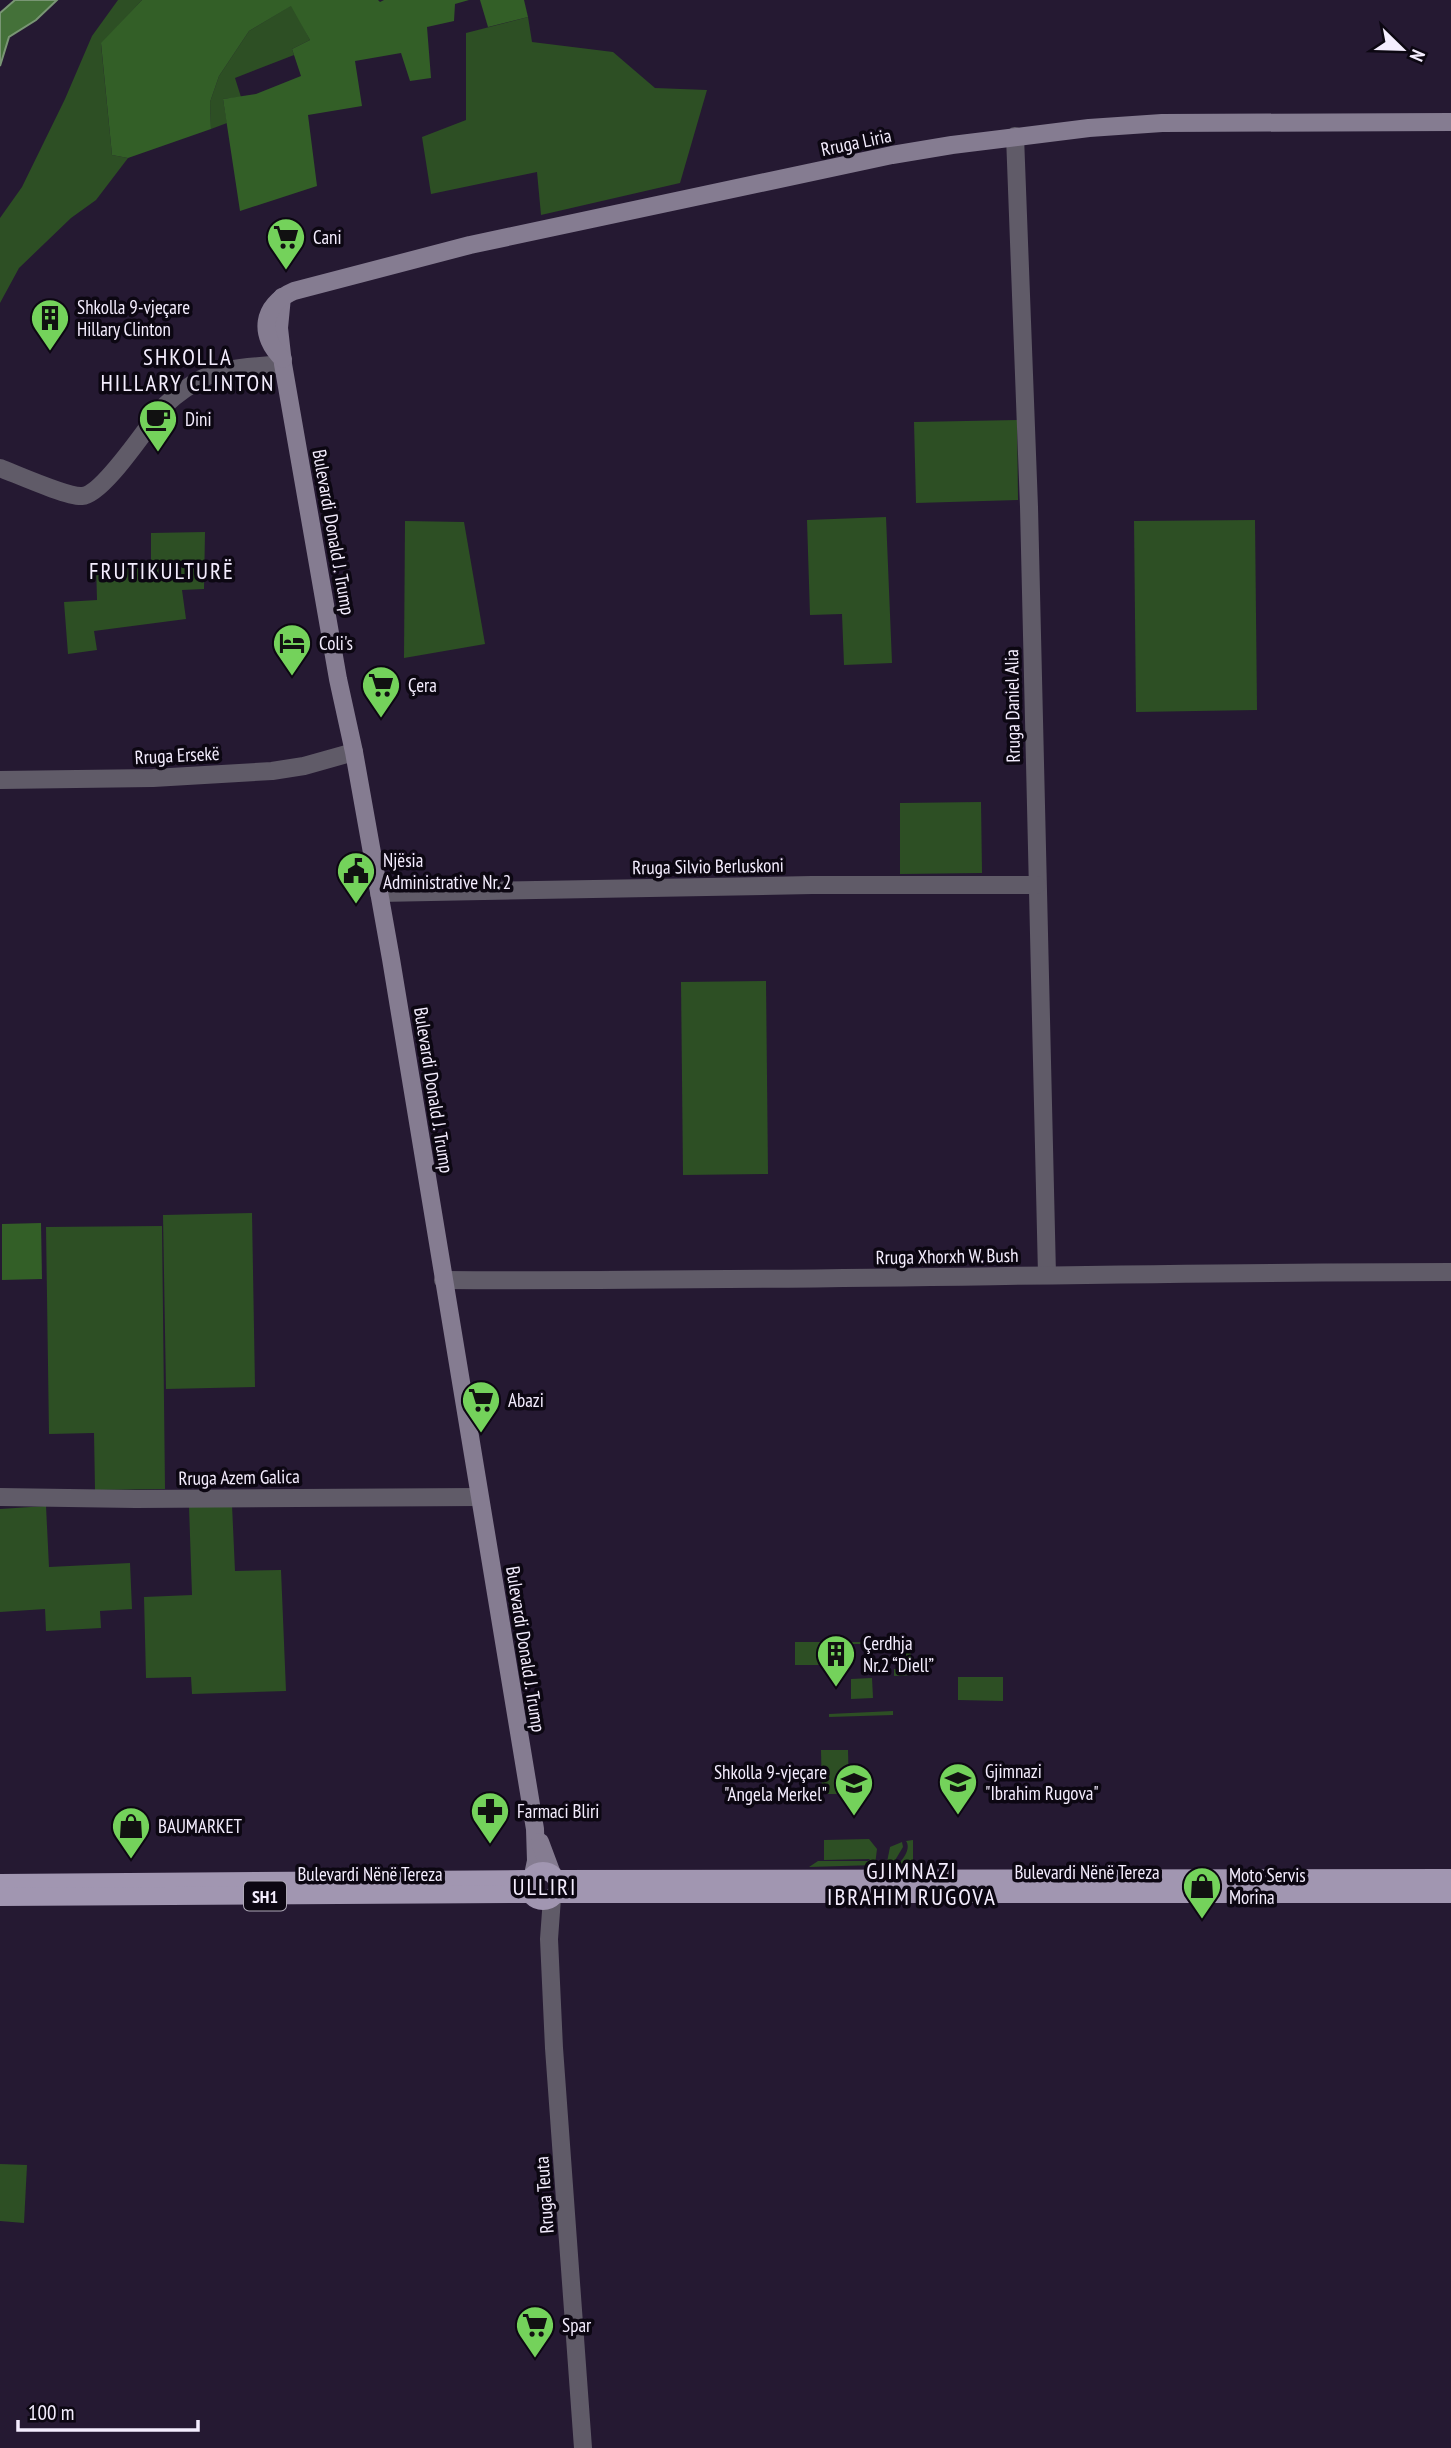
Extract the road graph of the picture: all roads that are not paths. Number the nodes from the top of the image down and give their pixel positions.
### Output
1 (1451, 122) edge
2 (1015, 136) junction
3 (282, 297) joint
4 (283, 362) junction
5 (0, 468) edge
6 (354, 752) junction
7 (0, 780) edge
8 (1037, 886) junction
9 (379, 893) junction
10 (1451, 1272) edge
11 (1047, 1275) junction
12 (443, 1280) junction
13 (0, 1497) edge
14 (479, 1497) junction
15 (1451, 1878) edge
16 (0, 1883) edge
17 (543, 1887) junction
18 (1451, 1894) edge
19 (0, 1897) edge
20 (583, 2448) edge

1 - 2 main road, Rruga Liria
2 - 3 main road, Rruga Liria
2 - 8 street, Rruga Daniel Alia
3 - 4 main road, Bulevardi Donald J. Trump
4 - 5 street
4 - 6 main road, Bulevardi Donald J. Trump
6 - 7 street, Rruga Ersekë
6 - 9 main road, Bulevardi Donald J. Trump
8 - 9 street, Rruga Silvio Berluskoni
8 - 11 street, Rruga Daniel Alia
9 - 12 main road, Bulevardi Donald J. Trump
10 - 11 street, Rruga Xhorxh W. Bush
11 - 12 street, Rruga Xhorxh W. Bush
12 - 14 main road, Bulevardi Donald J. Trump
13 - 14 street, Rruga Azem Galica
14 - 17 main road, Bulevardi Donald J. Trump
15 - 17 main road, Bulevardi Nënë Tereza / SH1
16 - 17 main road, Bulevardi Nënë Tereza / SH1
17 - 18 main road, Bulevardi Nënë Tereza / SH1
17 - 19 main road, Bulevardi Nënë Tereza / SH1
17 - 20 street, Rruga Teuta

